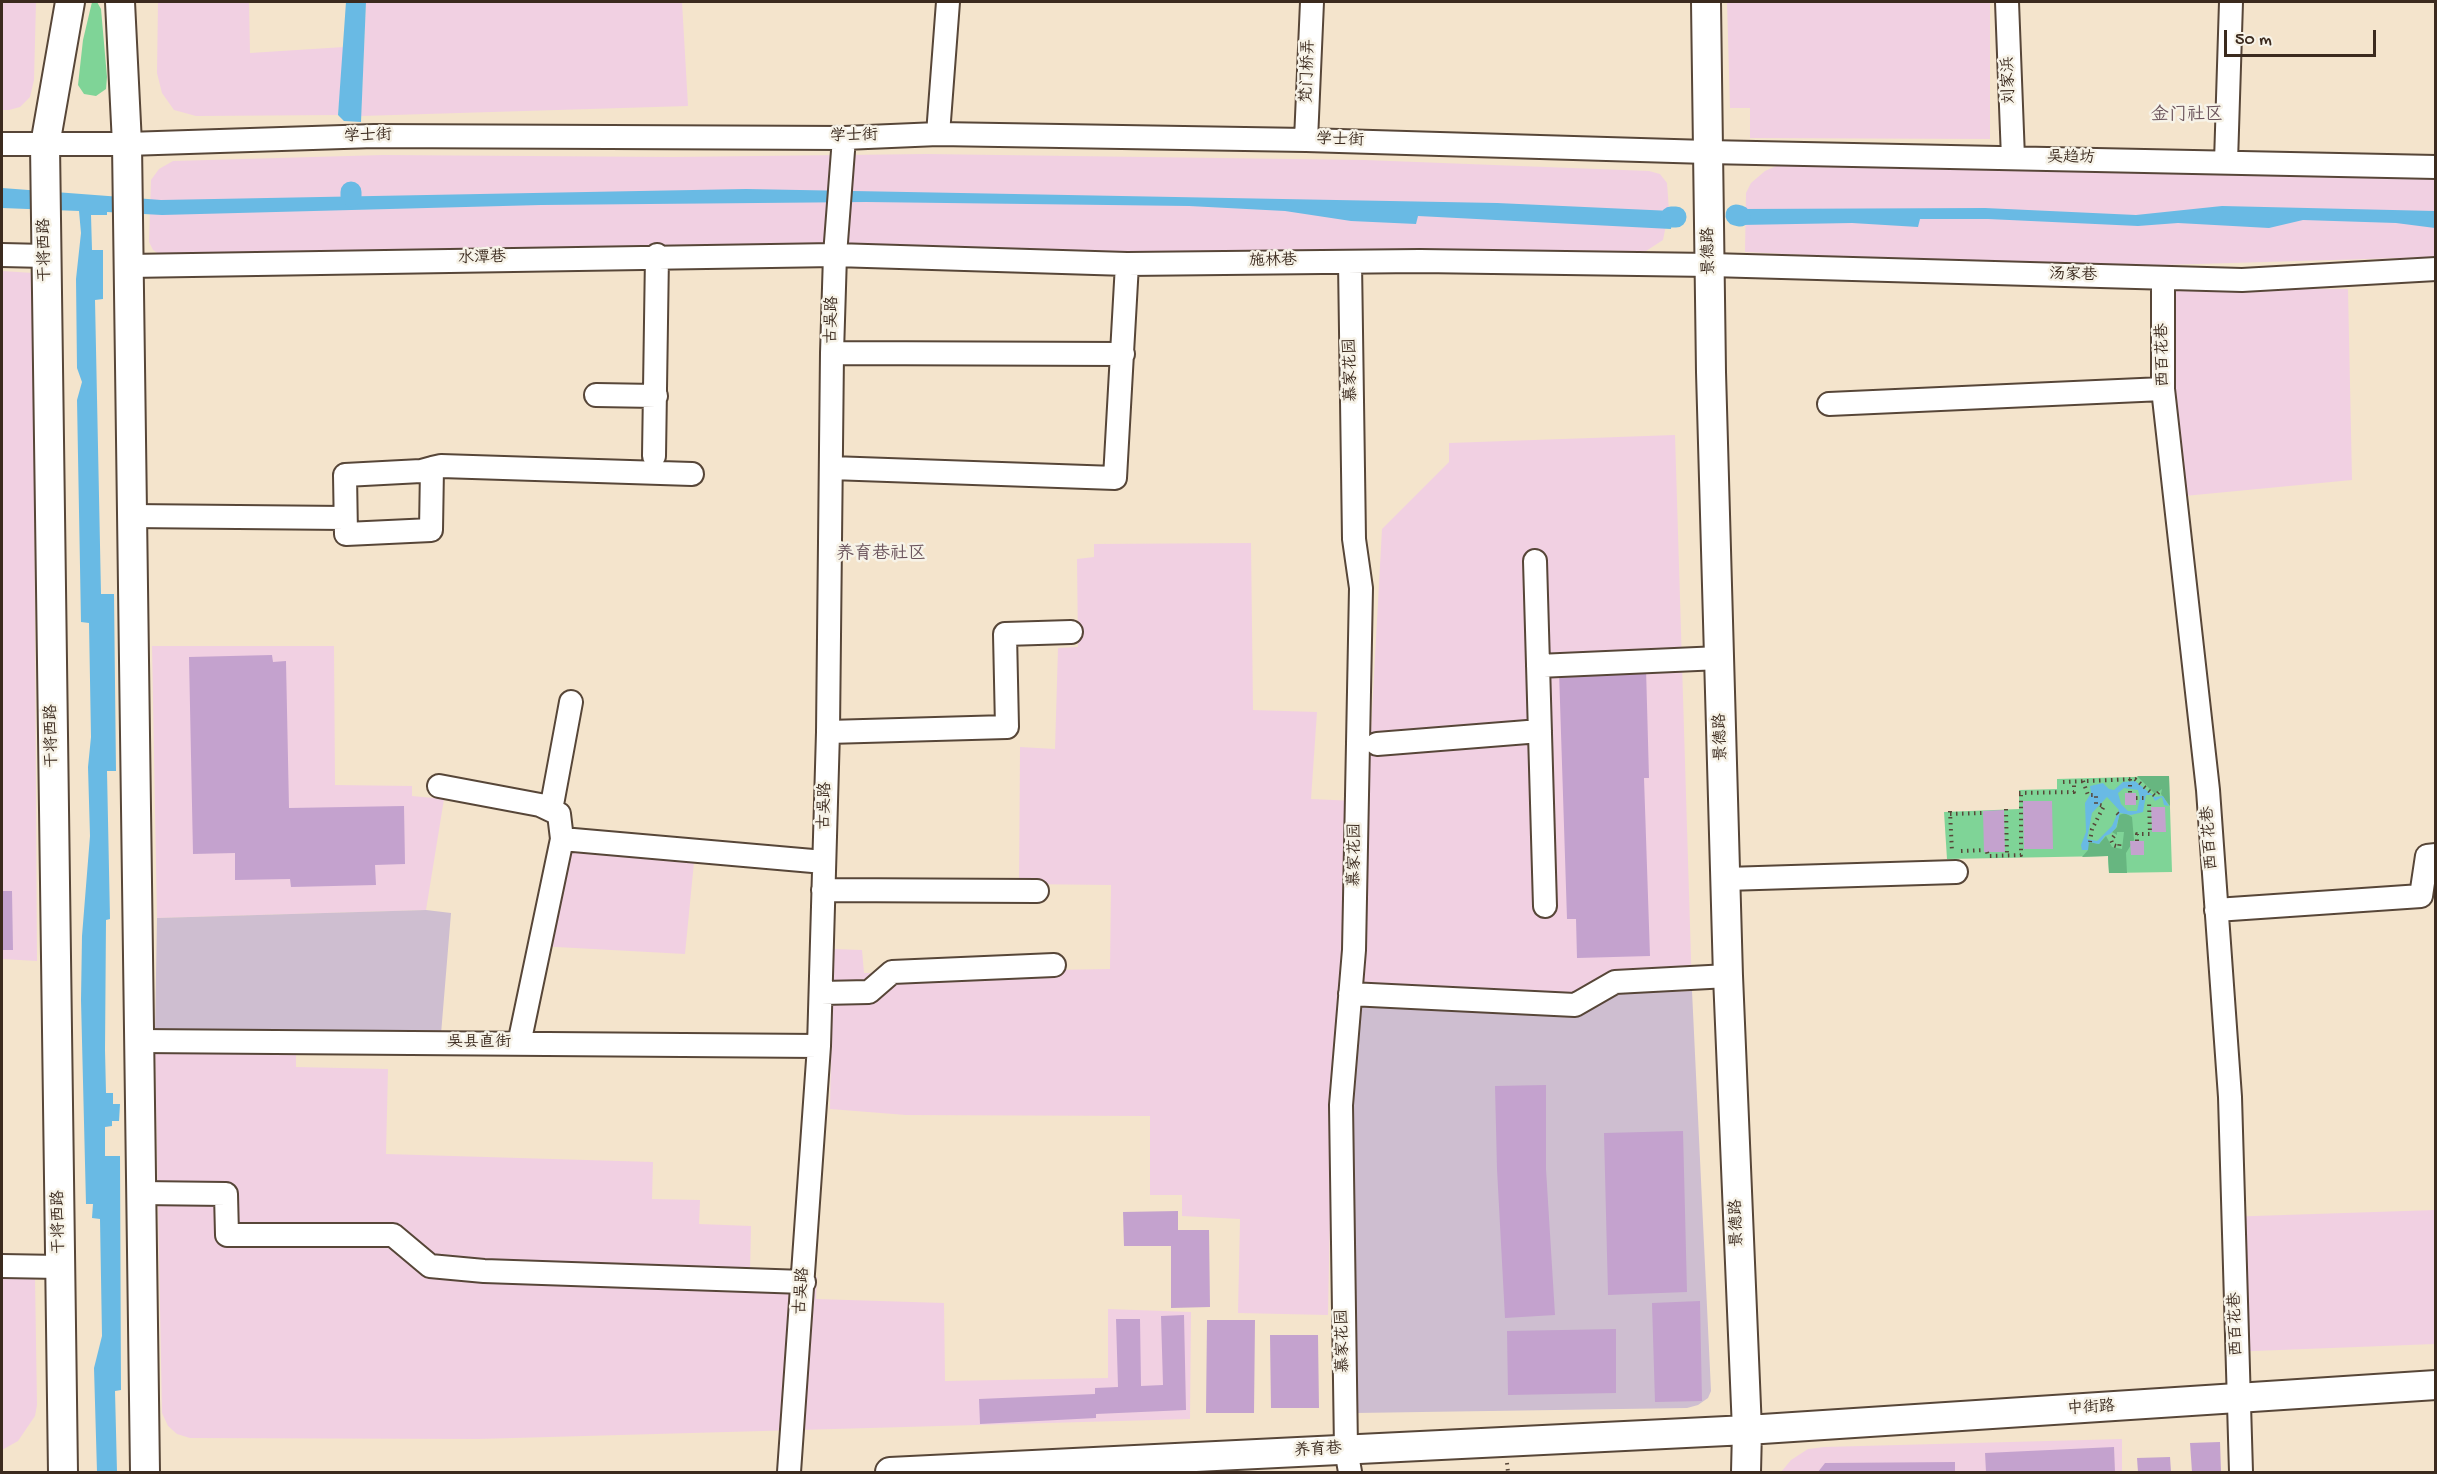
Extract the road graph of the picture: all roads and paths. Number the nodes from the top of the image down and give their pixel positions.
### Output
1 (70, 2) edge
2 (120, 2) edge
3 (948, 2) edge
4 (1312, 2) edge
5 (1706, 2) edge
6 (2007, 2) edge
7 (2231, 2) edge
8 (939, 135) junction
9 (844, 138) junction
10 (1306, 140) junction
11 (2, 144) edge
12 (126, 144) junction
13 (45, 145) junction
14 (1707, 152) junction
15 (2013, 158) junction
16 (2226, 162) junction
17 (2436, 167) edge
18 (2, 255) edge
19 (657, 255) junction
20 (836, 255) junction
21 (46, 256) junction
22 (1350, 262) junction
23 (1127, 264) junction
24 (1711, 265) junction
25 (128, 266) junction
26 (2436, 269) edge
27 (2163, 279) junction
28 (832, 353) junction
29 (1123, 354) junction
30 (2163, 389) junction
31 (596, 395) dead end
32 (656, 396) junction
33 (1829, 404) dead end
34 (654, 456) dead end
35 (432, 468) junction
36 (831, 468) junction
37 (692, 474) dead end
38 (131, 516) junction
39 (345, 518) junction
40 (1535, 561) dead end
41 (1071, 632) dead end
42 (1720, 658) junction
43 (1538, 666) junction
44 (571, 702) dead end
45 (1540, 731) junction
46 (828, 732) junction
47 (1377, 744) dead end
48 (2130, 779) junction
49 (2074, 781) junction
50 (2083, 781) junction
51 (2063, 782) dead end
52 (440, 786) dead end
53 (2161, 790) dead end
54 (2130, 793) dead end
55 (2136, 798) dead end
56 (550, 810) junction
57 (2006, 810) dead end
58 (1983, 813) dead end
59 (2114, 836) dead end
60 (562, 839) junction
61 (2090, 841) dead end
62 (2120, 842) dead end
63 (2137, 842) dead end
64 (2007, 855) junction
65 (2436, 855) edge
66 (1953, 859) junction
67 (824, 862) junction
68 (1726, 879) junction
69 (823, 890) junction
70 (1037, 891) dead end
71 (1545, 906) dead end
72 (2216, 910) junction
73 (1054, 965) dead end
74 (1728, 976) junction
75 (820, 993) junction
76 (1350, 994) junction
77 (139, 1041) junction
78 (519, 1044) junction
79 (819, 1046) junction
80 (140, 1193) junction
81 (2, 1266) edge
82 (60, 1267) junction
83 (804, 1282) junction
84 (2436, 1385) edge
85 (2239, 1400) junction
86 (1747, 1430) junction
87 (1348, 1461) edge
88 (1124, 1467) edge
89 (63, 1473) edge
90 (145, 1473) edge
91 (789, 1473) edge
92 (890, 1473) edge
93 (1746, 1473) edge
94 (2241, 1473) edge

1 - 13 main road, 干将西路
2 - 12 main road
3 - 8 street
4 - 10 street, 梵门桥弄
5 - 14 main road, 景德路
6 - 15 street, 刘家浜
7 - 16 street
8 - 9 street, 学士街
8 - 10 street, 学士街
9 - 12 street, 学士街
9 - 20 street, 古吴路
10 - 14 street, 学士街
11 - 13 street, 学士街
12 - 13 street, 学士街
12 - 25 main road
13 - 21 main road, 干将西路
14 - 15 street, 吴趋坊
14 - 24 main road, 景德路
15 - 16 street, 吴趋坊
16 - 17 street, 吴趋坊
18 - 21 street
19 - 20 street, 水潭巷
19 - 25 street, 水潭巷
19 - 32 street
20 - 23 street, 施林巷
20 - 28 street, 古吴路
21 - 82 main road, 干将西路
22 - 23 street, 施林巷
22 - 24 street, 施林巷
22 - 76 street, 慕家花园
23 - 29 street
24 - 27 street, 汤家巷
24 - 42 main road, 景德路
25 - 38 main road
26 - 27 street, 汤家巷
27 - 30 street, 西百花巷
28 - 29 street
28 - 36 street, 古吴路
29 - 36 street
30 - 33 street
30 - 72 street, 西百花巷
31 - 32 street
32 - 34 street
35 - 37 street
35 - 39 street
35 - 39 street
36 - 46 street, 古吴路
38 - 39 street
38 - 77 main road
40 - 43 street
41 - 46 street
42 - 43 street
42 - 68 main road, 景德路
43 - 45 street
44 - 56 street
45 - 47 street
45 - 71 street
46 - 67 street, 古吴路
48 - 50 path
48 - 53 path
48 - 54 path
49 - 50 path
49 - 51 path
49 - 64 path
50 - 61 path
52 - 56 street
55 - 63 path
56 - 60 street
57 - 64 path
58 - 66 path
59 - 62 path
60 - 67 street
60 - 78 street
64 - 66 path
65 - 72 street
66 - 68 street
67 - 69 street, 古吴路
68 - 74 main road, 景德路
69 - 70 street
69 - 75 street, 古吴路
72 - 85 street, 西百花巷
73 - 75 street
74 - 76 street
74 - 86 main road, 景德路
75 - 79 street, 古吴路
76 - 87 street, 慕家花园
77 - 78 street, 吴县直街
77 - 80 main road
78 - 79 street, 吴县直街
79 - 83 street, 古吴路
80 - 83 street
80 - 90 main road
81 - 82 street
82 - 89 main road, 干将西路
83 - 91 street, 古吴路
84 - 85 main road, 中街路
85 - 86 main road, 中街路
85 - 94 street, 西百花巷
86 - 87 main road, 养育巷
86 - 93 main road, 景德路
87 - 88 main road, 养育巷
88 - 92 main road, 养育巷

